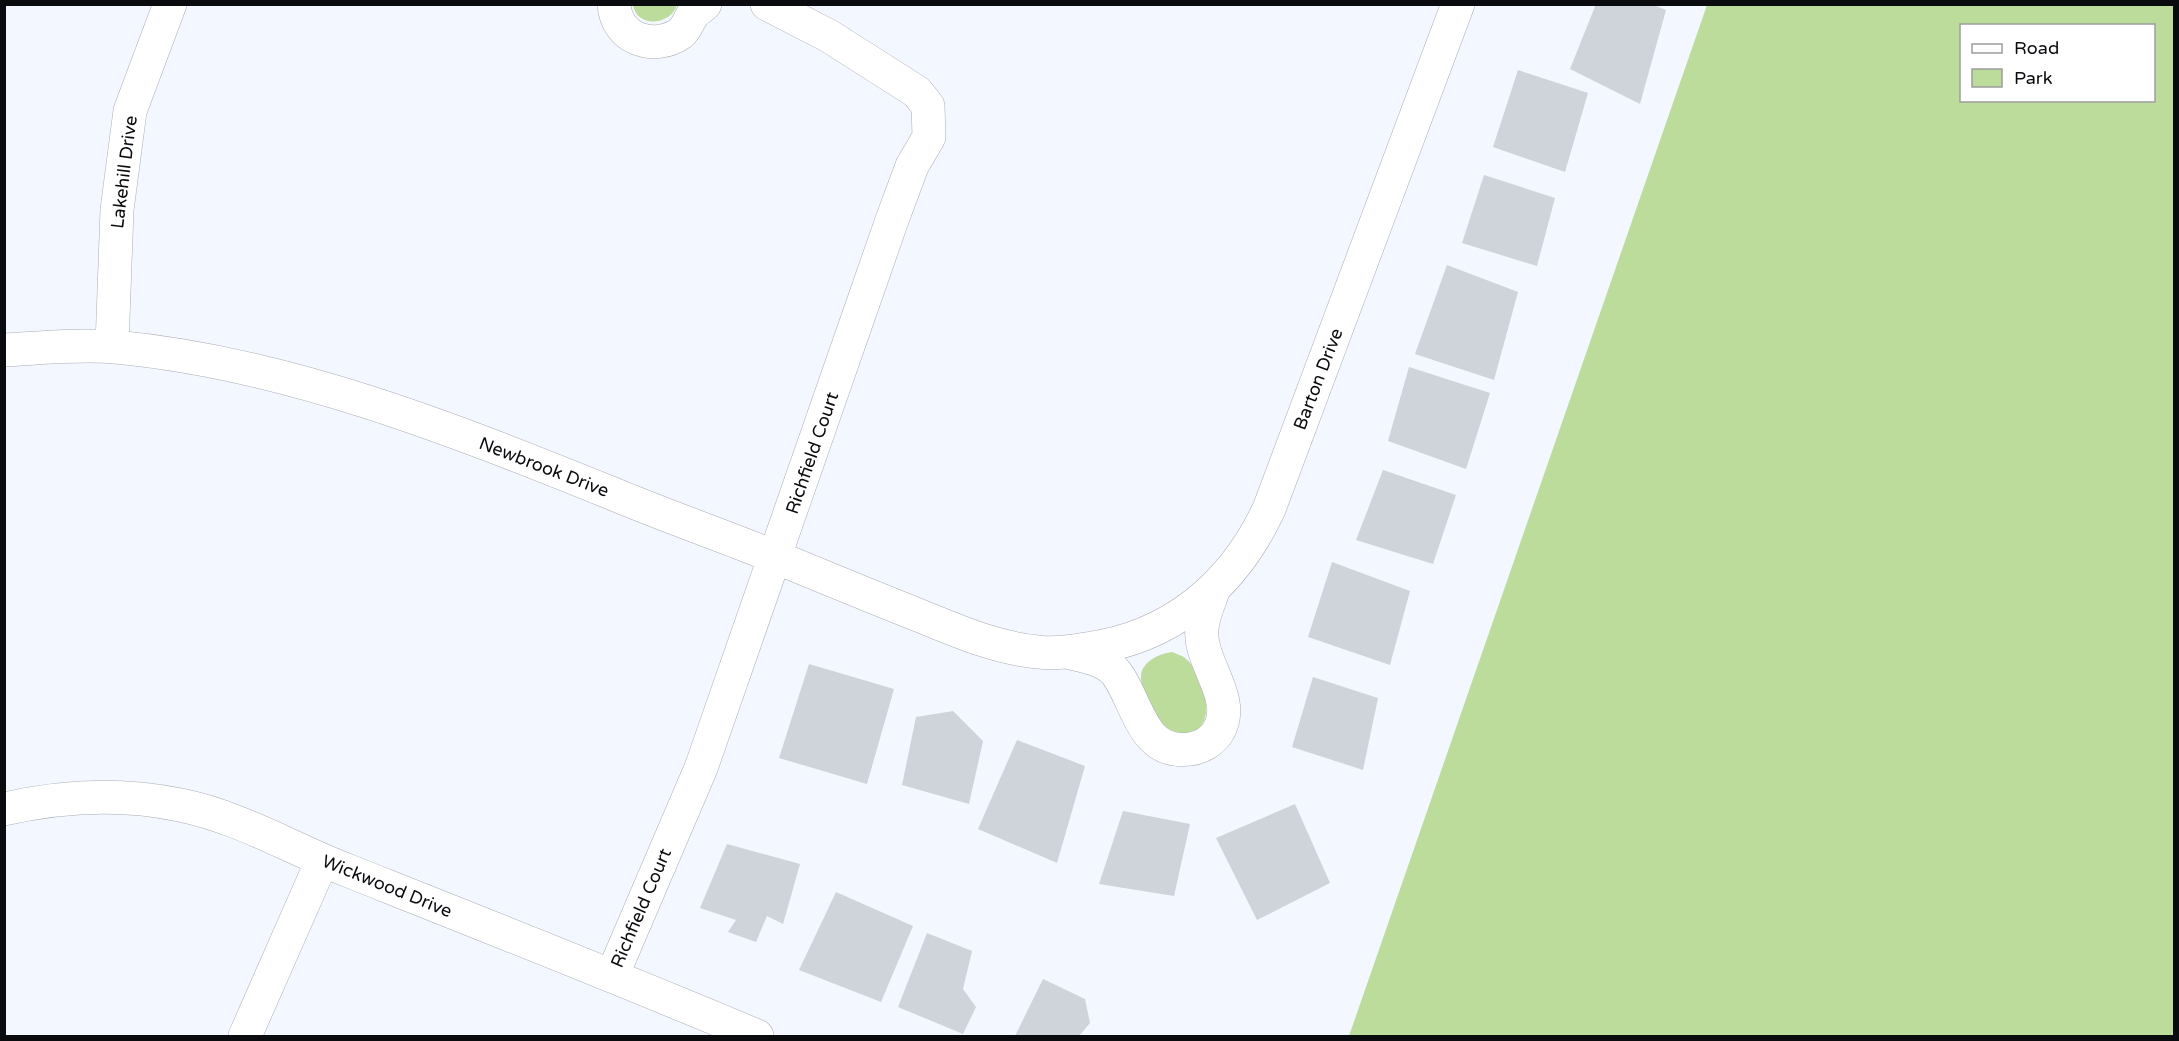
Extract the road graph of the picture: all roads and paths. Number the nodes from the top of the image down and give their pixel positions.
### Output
1 (171, 4) edge
2 (614, 4) edge
3 (705, 4) edge
4 (767, 4) edge
5 (1458, 4) edge
6 (111, 346) junction
7 (4, 350) edge
8 (775, 557) junction
9 (1214, 588) junction
10 (1067, 652) junction
11 (4, 809) edge
12 (322, 861) junction
13 (612, 976) junction
14 (245, 1036) edge
15 (757, 1036) edge

1 - 6 street, Lakehill Drive
2 - 3 street
4 - 8 street, Richfield Court
5 - 9 street, Barton Drive
6 - 7 street, Newbrook Drive
6 - 8 street, Newbrook Drive
8 - 10 street, Newbrook Drive
8 - 13 street, Richfield Court
9 - 10 street, Barton Drive
9 - 10 street
11 - 12 street, Wickwood Drive
12 - 13 street, Wickwood Drive
12 - 14 street
13 - 15 street, Wickwood Drive

